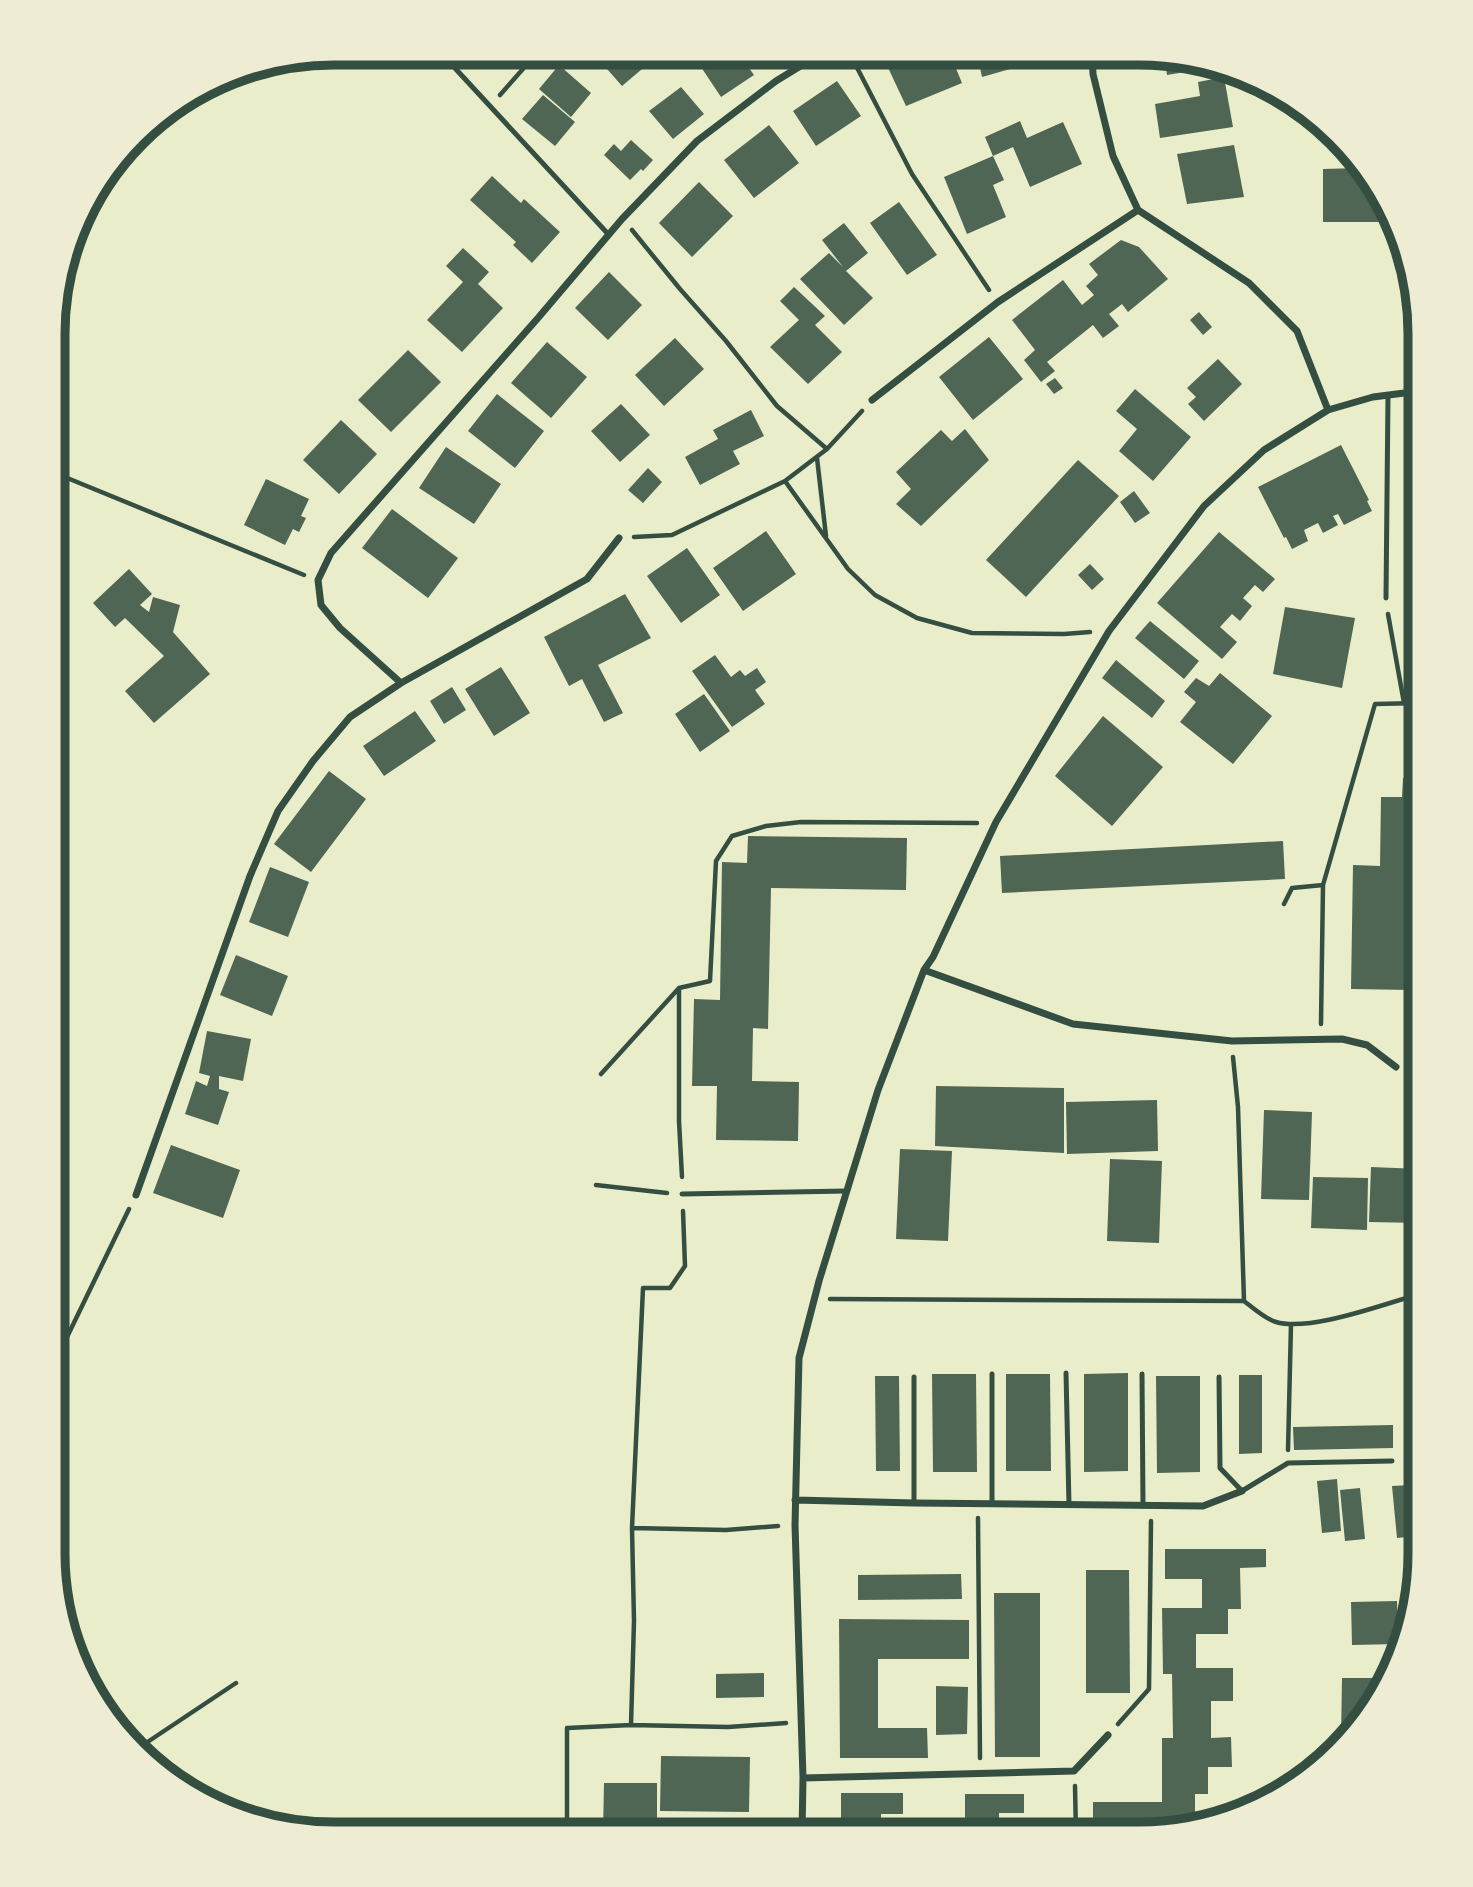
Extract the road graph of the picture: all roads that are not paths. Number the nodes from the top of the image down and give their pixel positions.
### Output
1 (452, 65) edge
2 (802, 65) edge
3 (1093, 65) edge
4 (1138, 210) junction
5 (609, 235) junction
6 (1408, 392) edge
7 (1388, 395) junction
8 (872, 400) road end
9 (1328, 410) junction
10 (619, 538) road end
11 (1386, 598) road end
12 (401, 683) junction
13 (924, 970) junction
14 (1396, 1067) dead end
15 (847, 1191) junction
16 (682, 1194) road end
17 (136, 1195) road end
18 (1066, 1373) dead end
19 (992, 1374) dead end
20 (1142, 1374) dead end
21 (914, 1377) dead end
22 (1219, 1377) dead end
23 (1392, 1461) dead end
24 (1242, 1491) junction
25 (794, 1500) junction
26 (914, 1503) junction
27 (992, 1503) junction
28 (1069, 1505) junction
29 (1147, 1506) junction
30 (1108, 1735) road end
31 (803, 1778) junction
32 (802, 1822) edge

1 - 5 lane
2 - 5 street
3 - 4 street
4 - 8 street
4 - 9 street
5 - 12 street
6 - 7 street
7 - 9 street
7 - 11 lane
9 - 13 street
10 - 12 street
12 - 17 street
13 - 14 street
13 - 15 street
15 - 16 lane
15 - 25 street
18 - 28 lane
19 - 27 lane
20 - 29 lane
21 - 26 lane
22 - 24 lane
23 - 24 lane
24 - 29 street
25 - 26 street
25 - 31 street
26 - 27 street
27 - 28 street
28 - 29 street
30 - 31 street
31 - 32 street

